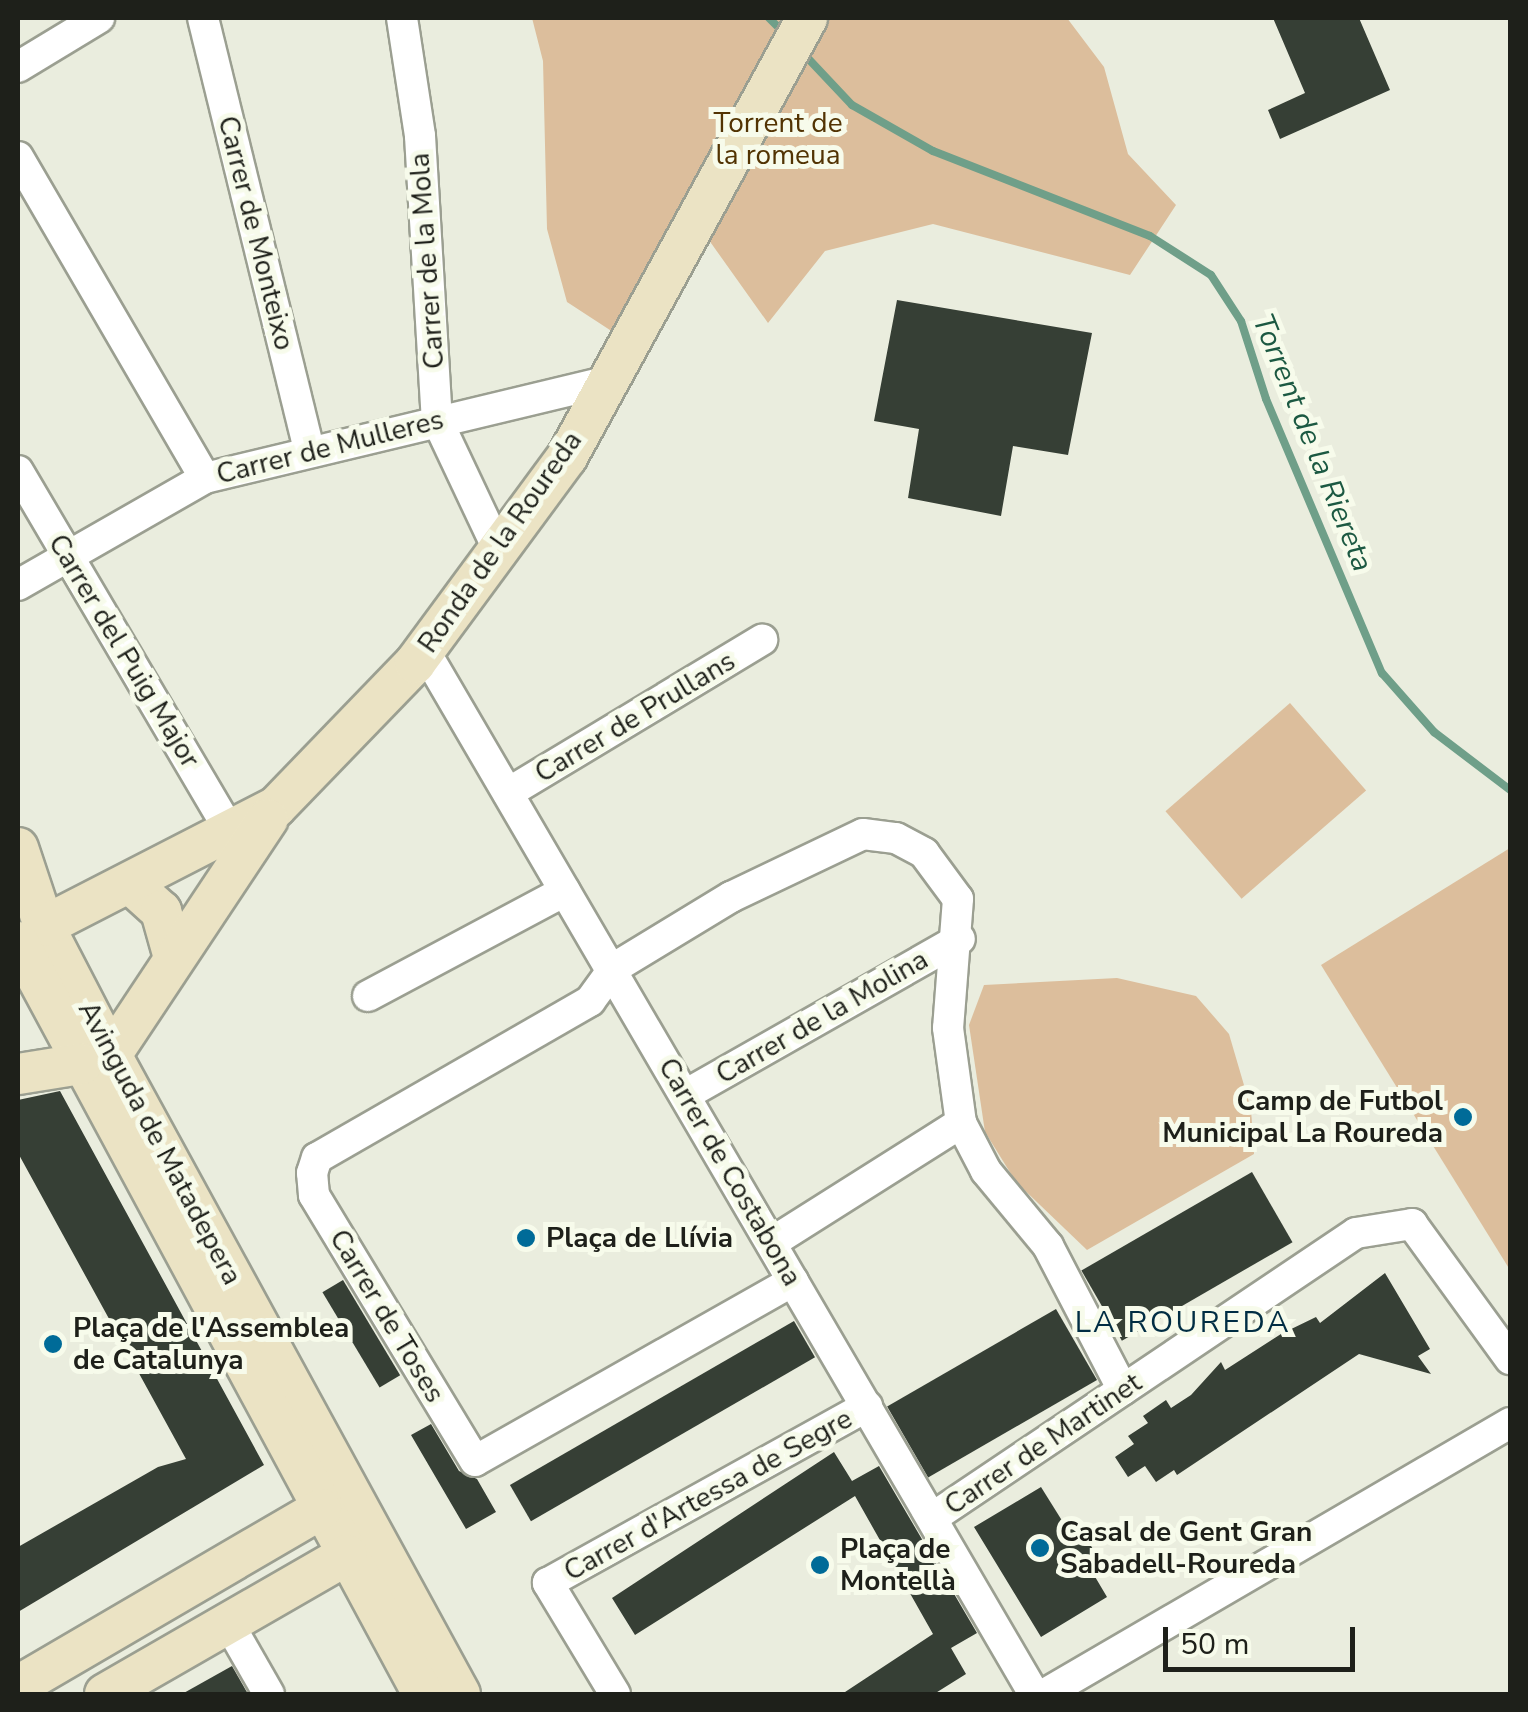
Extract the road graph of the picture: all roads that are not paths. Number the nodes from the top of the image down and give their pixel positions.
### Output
1 (99, 18) edge
2 (203, 18) edge
3 (402, 18) edge
4 (807, 18) edge
5 (18, 67) edge
6 (18, 157) edge
7 (608, 381) junction
8 (437, 420) junction
9 (309, 449) junction
10 (18, 470) edge
11 (206, 478) junction
12 (499, 551) junction
13 (68, 557) junction
14 (18, 585) edge
15 (762, 640) dead end
16 (424, 650) junction
17 (508, 793) junction
18 (276, 808) junction
19 (231, 832) junction
20 (18, 848) edge
21 (132, 886) junction
22 (565, 890) junction
23 (26, 936) edge
24 (960, 939) junction
25 (173, 954) junction
26 (614, 968) junction
27 (368, 996) dead end
28 (96, 1060) junction
29 (18, 1074) edge
30 (685, 1095) junction
31 (961, 1123) junction
32 (771, 1242) junction
33 (793, 1280) junction
34 (1510, 1360) edge
35 (1123, 1390) junction
36 (867, 1406) junction
37 (1510, 1423) edge
38 (321, 1509) junction
39 (932, 1518) junction
40 (346, 1555) junction
41 (230, 1626) junction
42 (18, 1686) edge
43 (105, 1694) edge
44 (269, 1694) edge
45 (424, 1694) edge
46 (460, 1694) edge
47 (616, 1694) edge
48 (1034, 1694) edge
49 (1046, 1694) edge

1 - 5 street
2 - 9 street, Carrer de Monteixo
3 - 8 street, Carrer de la Mola
4 - 7 street, Ronda de la Roureda
6 - 11 street
7 - 8 street, Carrer de Mulleres
7 - 12 street, Ronda de la Roureda
8 - 9 street, Carrer de Mulleres
8 - 12 street, Carrer de la Mola
9 - 11 street, Carrer de Mulleres
10 - 13 street, Carrer del Puig Major
11 - 13 street, Carrer de Mulleres
12 - 16 street, Ronda de la Roureda
13 - 14 street, Carrer de Mulleres
13 - 19 street, Carrer del Puig Major
15 - 17 street, Carrer de Prullans
16 - 17 street, Carrer de Costabona
16 - 18 street, Ronda de la Roureda
17 - 22 street, Carrer de Costabona
18 - 19 street, Ronda de la Roureda
18 - 25 street
19 - 21 street, Ronda de la Roureda
20 - 23 street, Avinguda de Matadepera
21 - 23 street, Ronda de la Roureda
21 - 25 street
22 - 26 street, Carrer de Costabona
22 - 27 street
23 - 28 street, Avinguda de Matadepera
24 - 26 street, Carrer de la Molina
24 - 30 street, Carrer de la Molina
24 - 31 street, Carrer de la Molina
25 - 28 street
26 - 30 street, Carrer de Costabona
26 - 33 street, Carrer de Toses
28 - 29 street
28 - 38 street, Avinguda de Matadepera
28 - 46 street, Avinguda de Matadepera
30 - 32 street, Carrer de Costabona
31 - 32 street
31 - 35 street, Carrer de la Molina
32 - 33 street, Carrer de Costabona
33 - 36 street, Carrer de Costabona
34 - 35 street, Carrer de Martinet
35 - 39 street, Carrer de Martinet
36 - 39 street, Carrer de Costabona
36 - 47 street, Carrer d'Artessa de Segre
37 - 49 street
38 - 40 street, Avinguda de Matadepera
38 - 42 street
39 - 48 street, Carrer de Costabona
40 - 41 street
40 - 45 street, Avinguda de Matadepera
41 - 43 street
41 - 44 street

